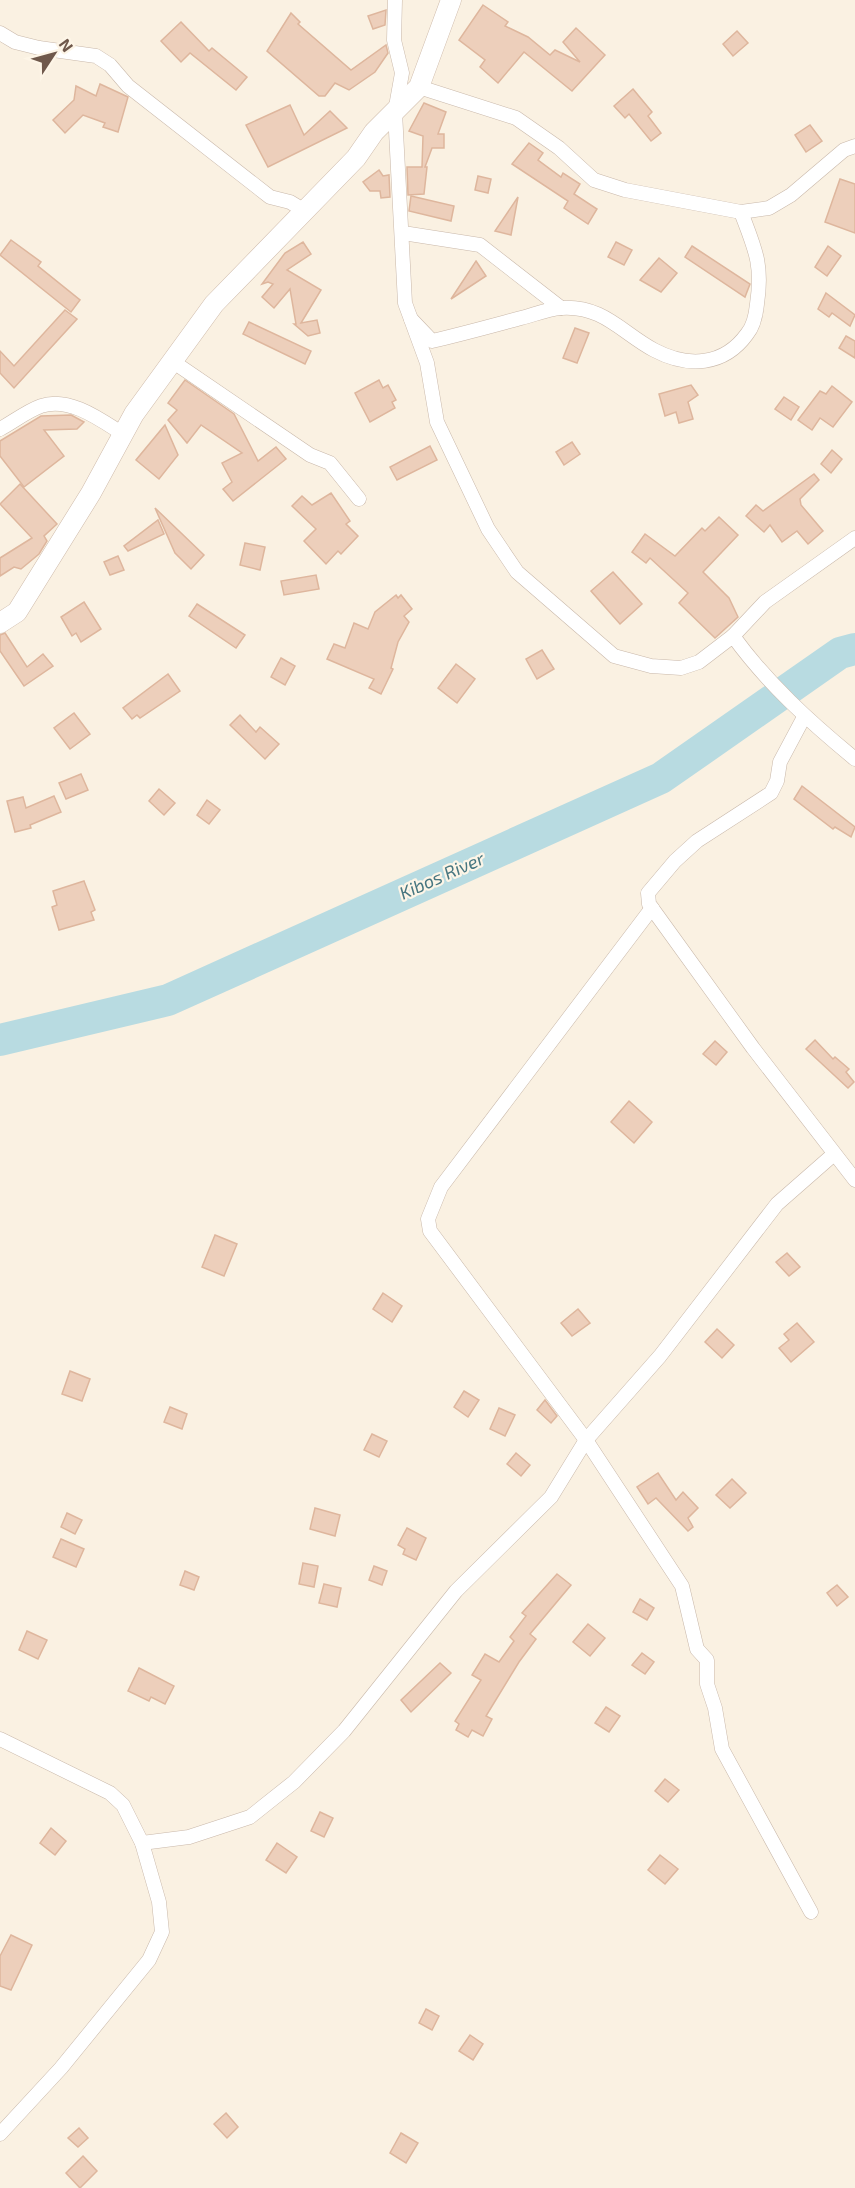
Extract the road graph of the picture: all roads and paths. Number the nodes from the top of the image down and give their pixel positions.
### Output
1 (395, 0) edge
2 (450, 0) edge
3 (0, 33) edge
4 (419, 87) junction
5 (395, 112) junction
6 (855, 146) edge
7 (305, 211) junction
8 (741, 212) junction
9 (403, 233) junction
10 (561, 308) junction
11 (408, 316) junction
12 (172, 361) junction
13 (0, 429) edge
14 (123, 434) junction
15 (359, 499) dead end
16 (855, 538) edge
17 (0, 623) edge
18 (733, 636) junction
19 (804, 717) junction
20 (855, 759) edge
21 (652, 908) junction
22 (834, 1154) junction
23 (855, 1180) edge
24 (586, 1440) junction
25 (0, 1739) edge
26 (142, 1842) junction
27 (811, 1912) dead end
28 (0, 2134) edge

1 - 5 street
2 - 4 main road
3 - 7 street
4 - 5 main road
4 - 8 street
5 - 7 main road
5 - 9 street
6 - 8 street
7 - 12 main road
8 - 10 street
9 - 10 street
9 - 11 street
10 - 11 street
11 - 18 street
12 - 14 main road
12 - 15 street
13 - 14 street
14 - 17 main road
16 - 18 street
18 - 19 street
19 - 20 street
19 - 21 street
21 - 22 street
21 - 24 street
22 - 23 street
22 - 24 street
24 - 26 street
24 - 27 street
25 - 26 street
26 - 28 street

